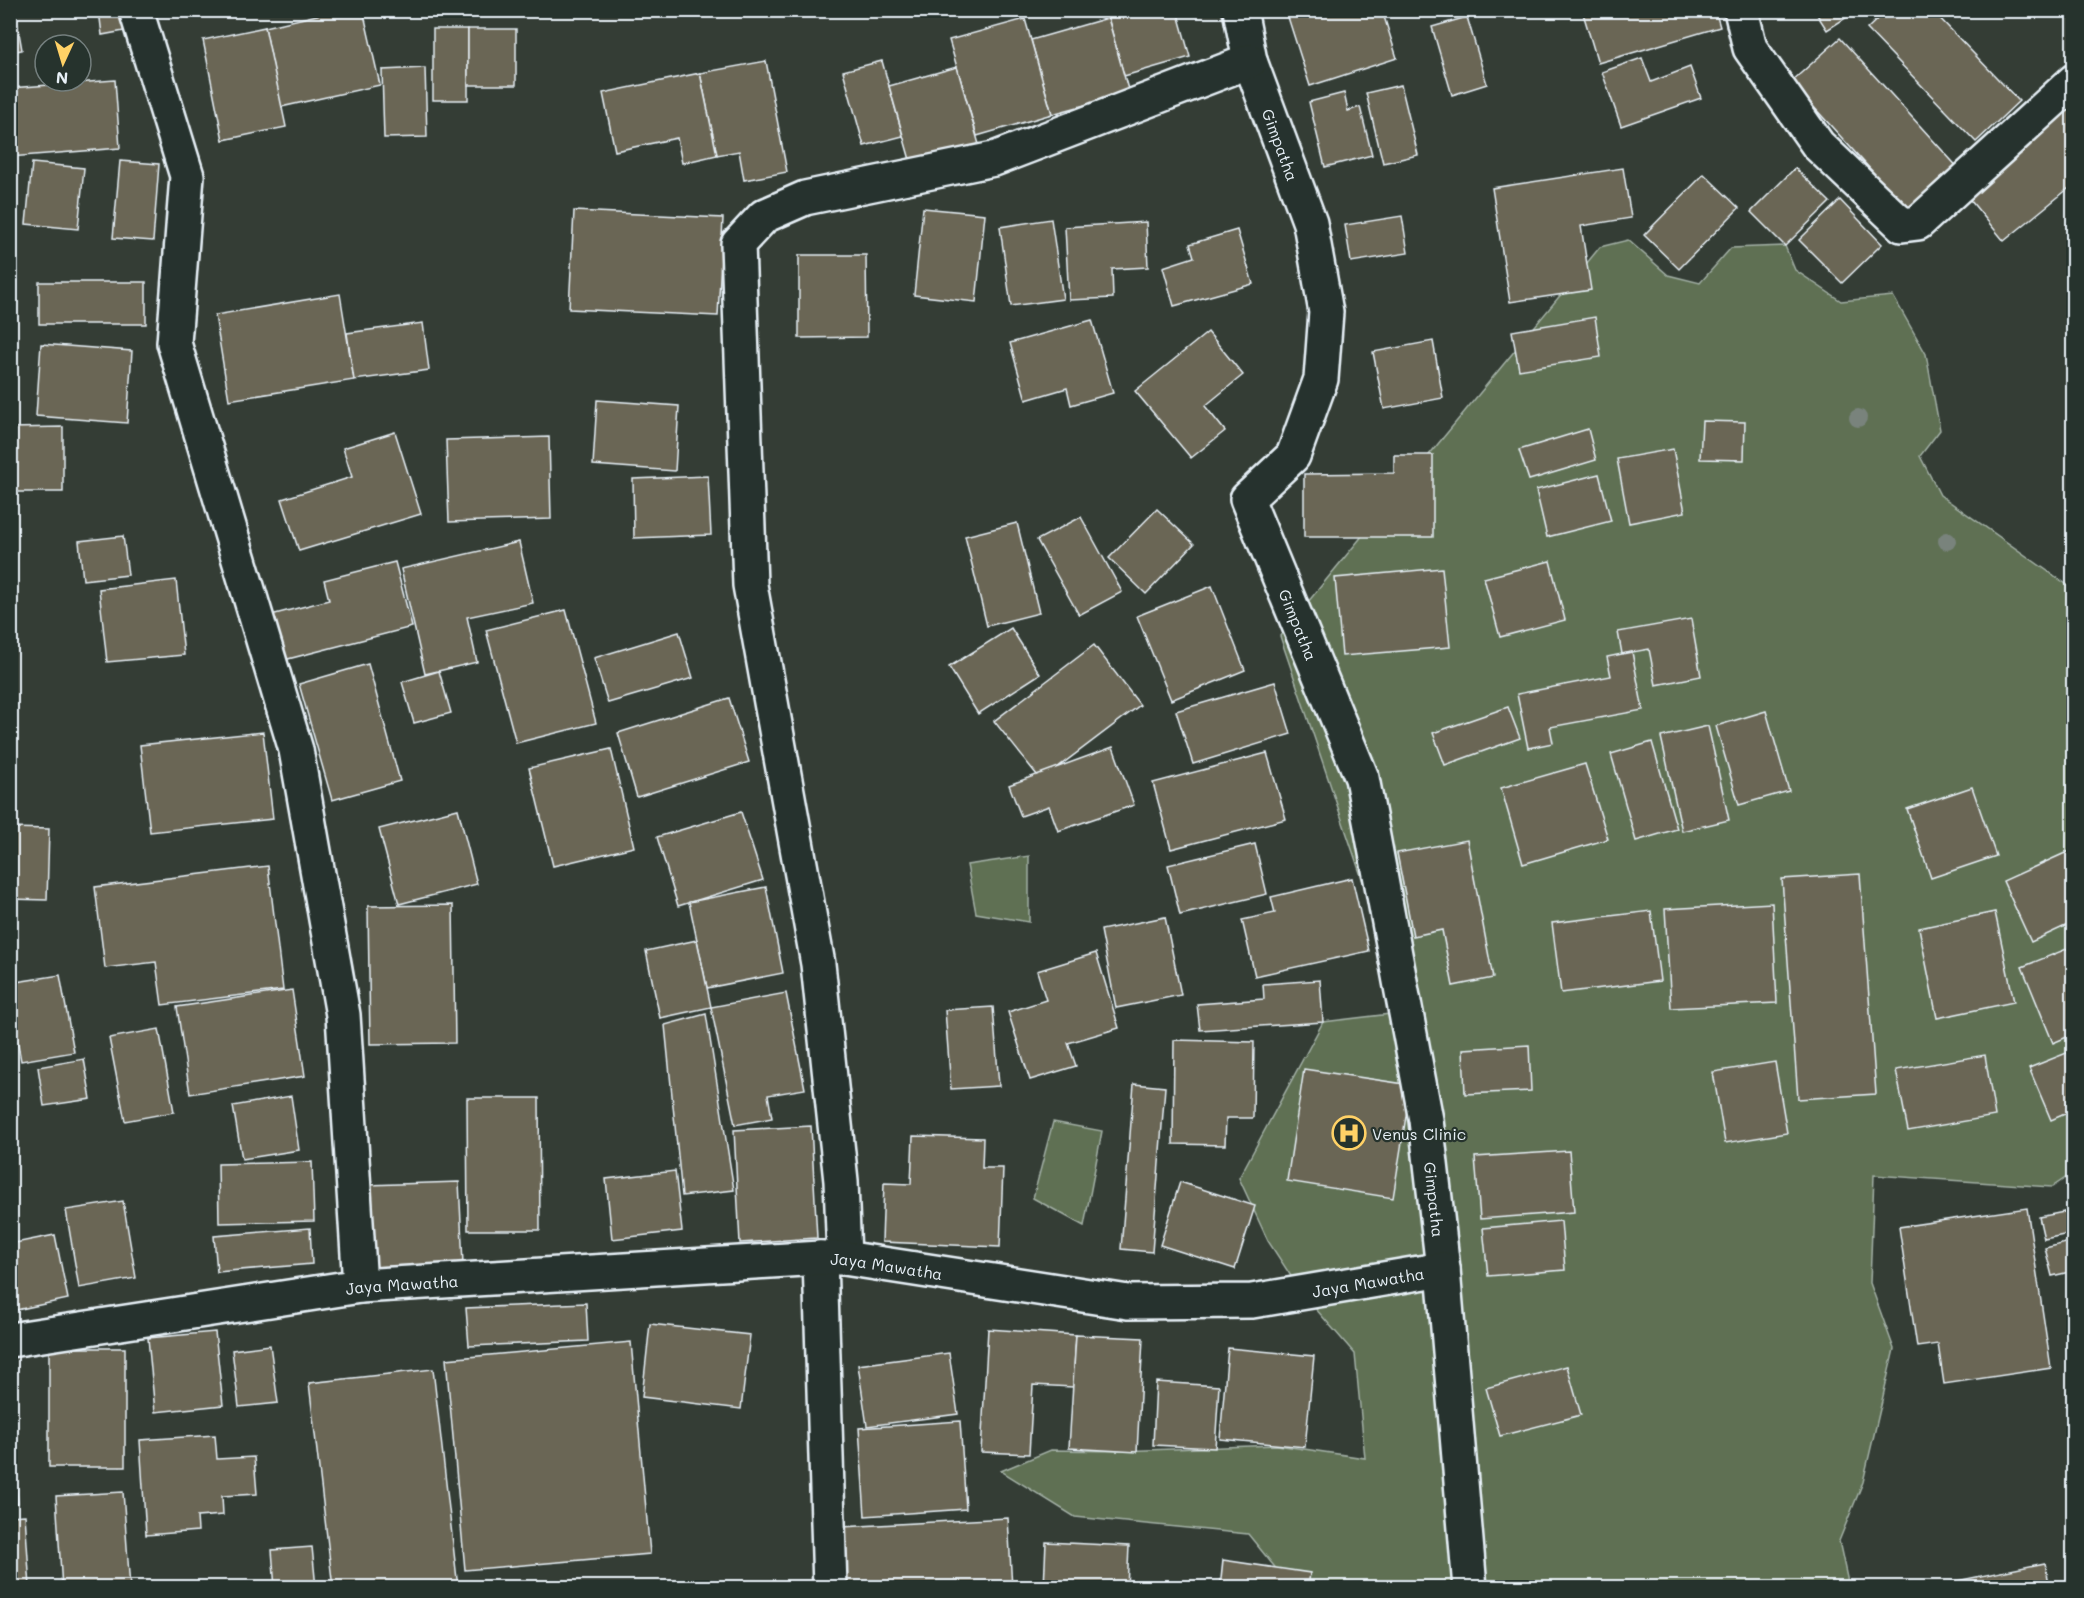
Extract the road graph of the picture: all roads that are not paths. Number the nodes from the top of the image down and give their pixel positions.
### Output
1 (136, 10) edge
2 (1240, 10) edge
3 (1741, 10) edge
4 (1250, 61) junction
5 (2073, 81) edge
6 (832, 1258) junction
7 (1443, 1269) junction
8 (360, 1286) junction
9 (10, 1340) edge
10 (831, 1587) edge
11 (1470, 1587) edge

1 - 8 street
2 - 4 street, Gimpatha
3 - 5 street
4 - 6 street
4 - 7 street, Gimpatha
6 - 7 street, Jaya Mawatha
6 - 8 street, Jaya Mawatha
6 - 10 street
7 - 11 street, Jaya Mawatha
8 - 9 street, Jaya Mawatha

